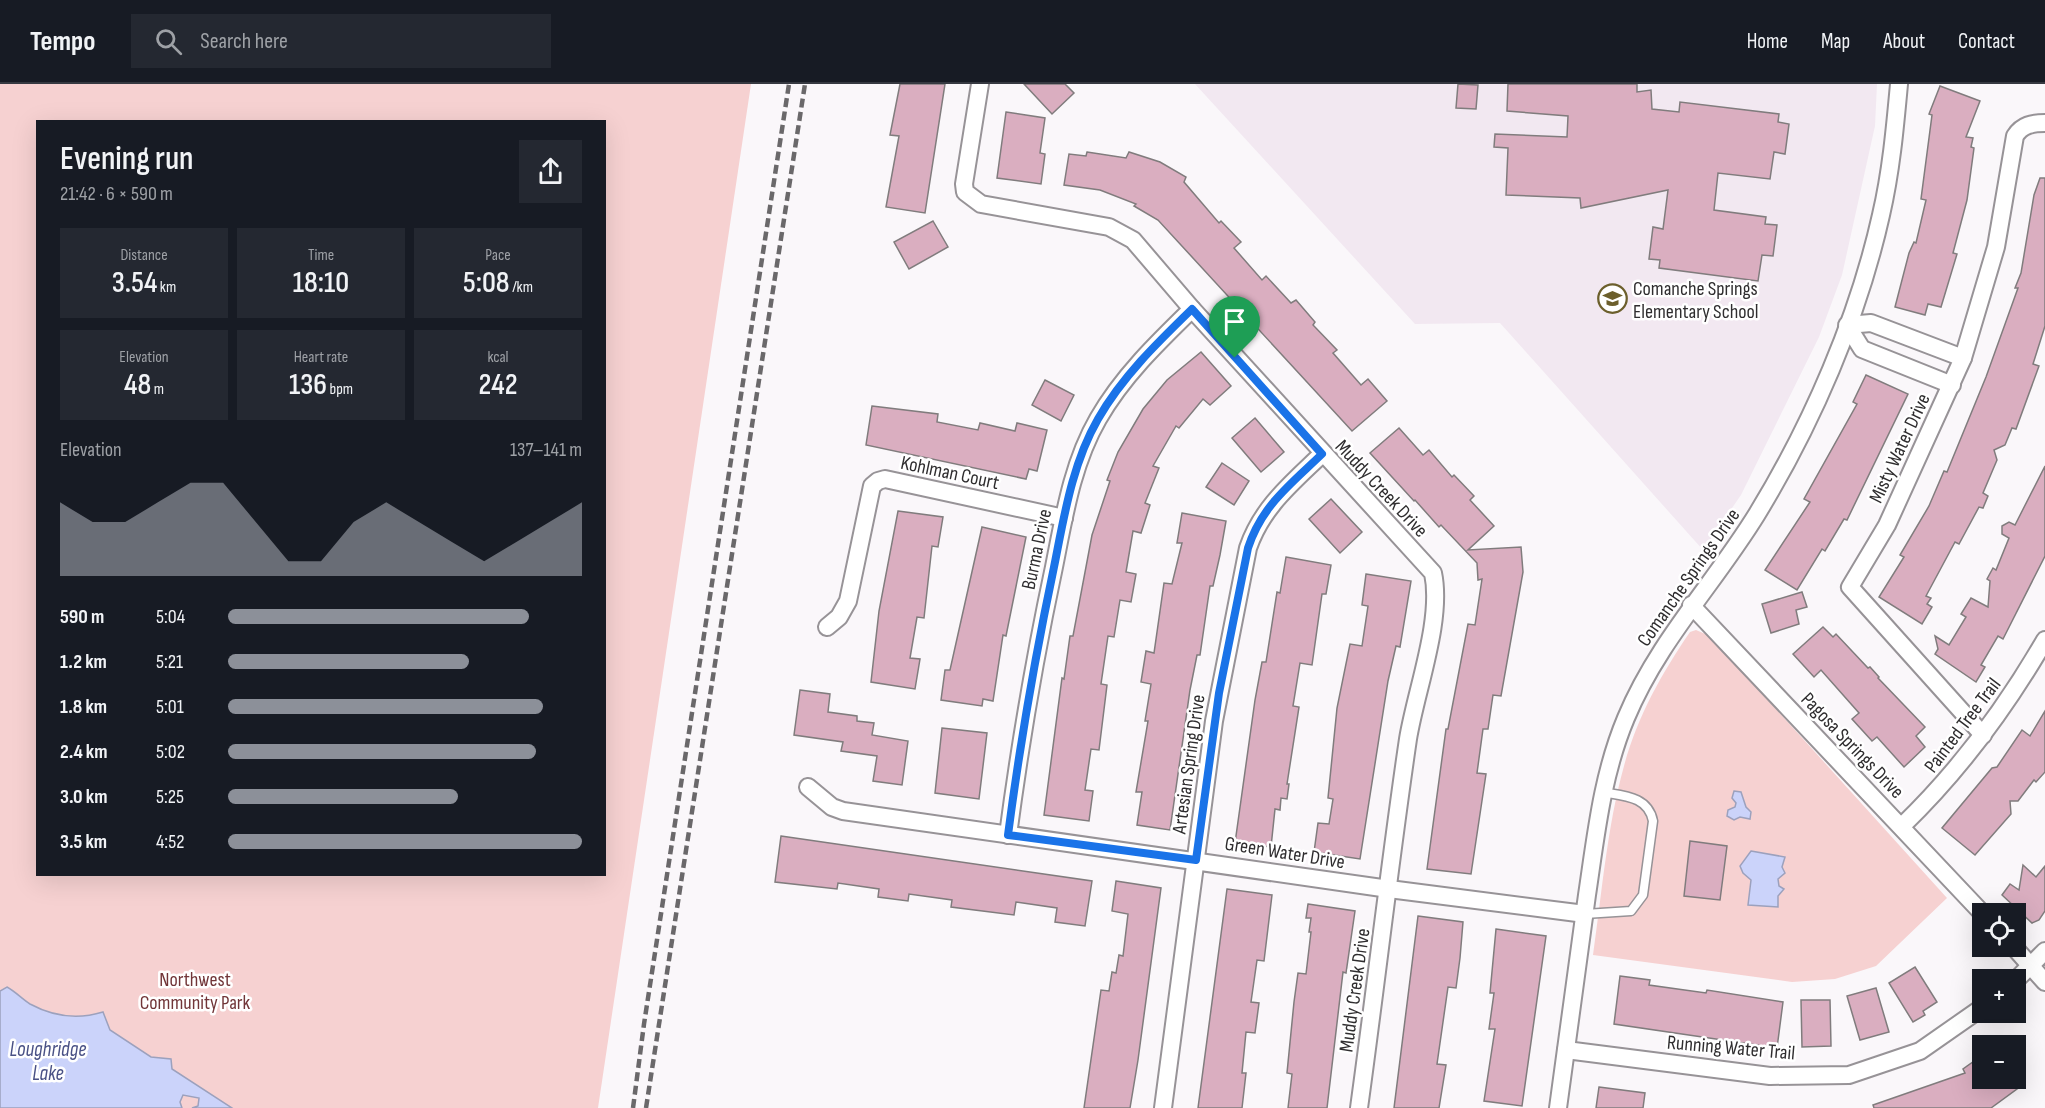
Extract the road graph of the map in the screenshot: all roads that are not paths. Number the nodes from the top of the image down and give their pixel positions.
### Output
1 (980, 84) edge
2 (1899, 84) edge
3 (2045, 123) edge
4 (1192, 309) junction
5 (1847, 325) junction
6 (1963, 358) junction
7 (1952, 385) junction
8 (1322, 454) junction
9 (1064, 518) junction
10 (1691, 605) junction
11 (827, 627) dead end
12 (2045, 640) edge
13 (1983, 735) junction
14 (808, 787) dead end
15 (1602, 792) junction
16 (1902, 826) junction
17 (1008, 835) junction
18 (1196, 860) junction
19 (1389, 889) junction
20 (1973, 903) edge
21 (1585, 914) junction
22 (2045, 951) edge
23 (2023, 957) edge
24 (2031, 966) junction
25 (2026, 971) edge
26 (2045, 982) edge
27 (1972, 1015) edge
28 (1566, 1050) junction
29 (1163, 1108) edge
30 (1359, 1108) edge
31 (1558, 1108) edge

1 - 4 street, Muddy Creek Drive
2 - 5 street, Comanche Springs Drive
3 - 6 street, Misty Water Drive
4 - 8 street, Muddy Creek Drive
4 - 9 street, Burma Drive
5 - 6 street
5 - 7 street
5 - 10 street, Comanche Springs Drive
6 - 7 street, Misty Water Drive
7 - 13 street, Misty Water Drive
8 - 18 street, Artesian Spring Drive
8 - 19 street, Muddy Creek Drive
9 - 11 street, Kohlman Court
9 - 17 street, Burma Drive
10 - 15 street, Comanche Springs Drive
10 - 16 street, Pagosa Springs Drive
12 - 13 street, Painted Tree Trail
13 - 16 street, Painted Tree Trail
14 - 17 street, Green Water Drive
15 - 21 street, Comanche Springs Drive
15 - 21 lane
16 - 20 street, Pagosa Springs Drive
17 - 18 street, Green Water Drive
18 - 19 street, Green Water Drive
18 - 29 street, Artesian Spring Drive
19 - 21 street, Green Water Drive
19 - 30 street, Muddy Creek Drive
21 - 28 street, Comanche Springs Drive
22 - 24 street
23 - 24 street
24 - 25 street
24 - 26 street
27 - 28 street, Running Water Trail
28 - 31 street, Comanche Springs Drive

